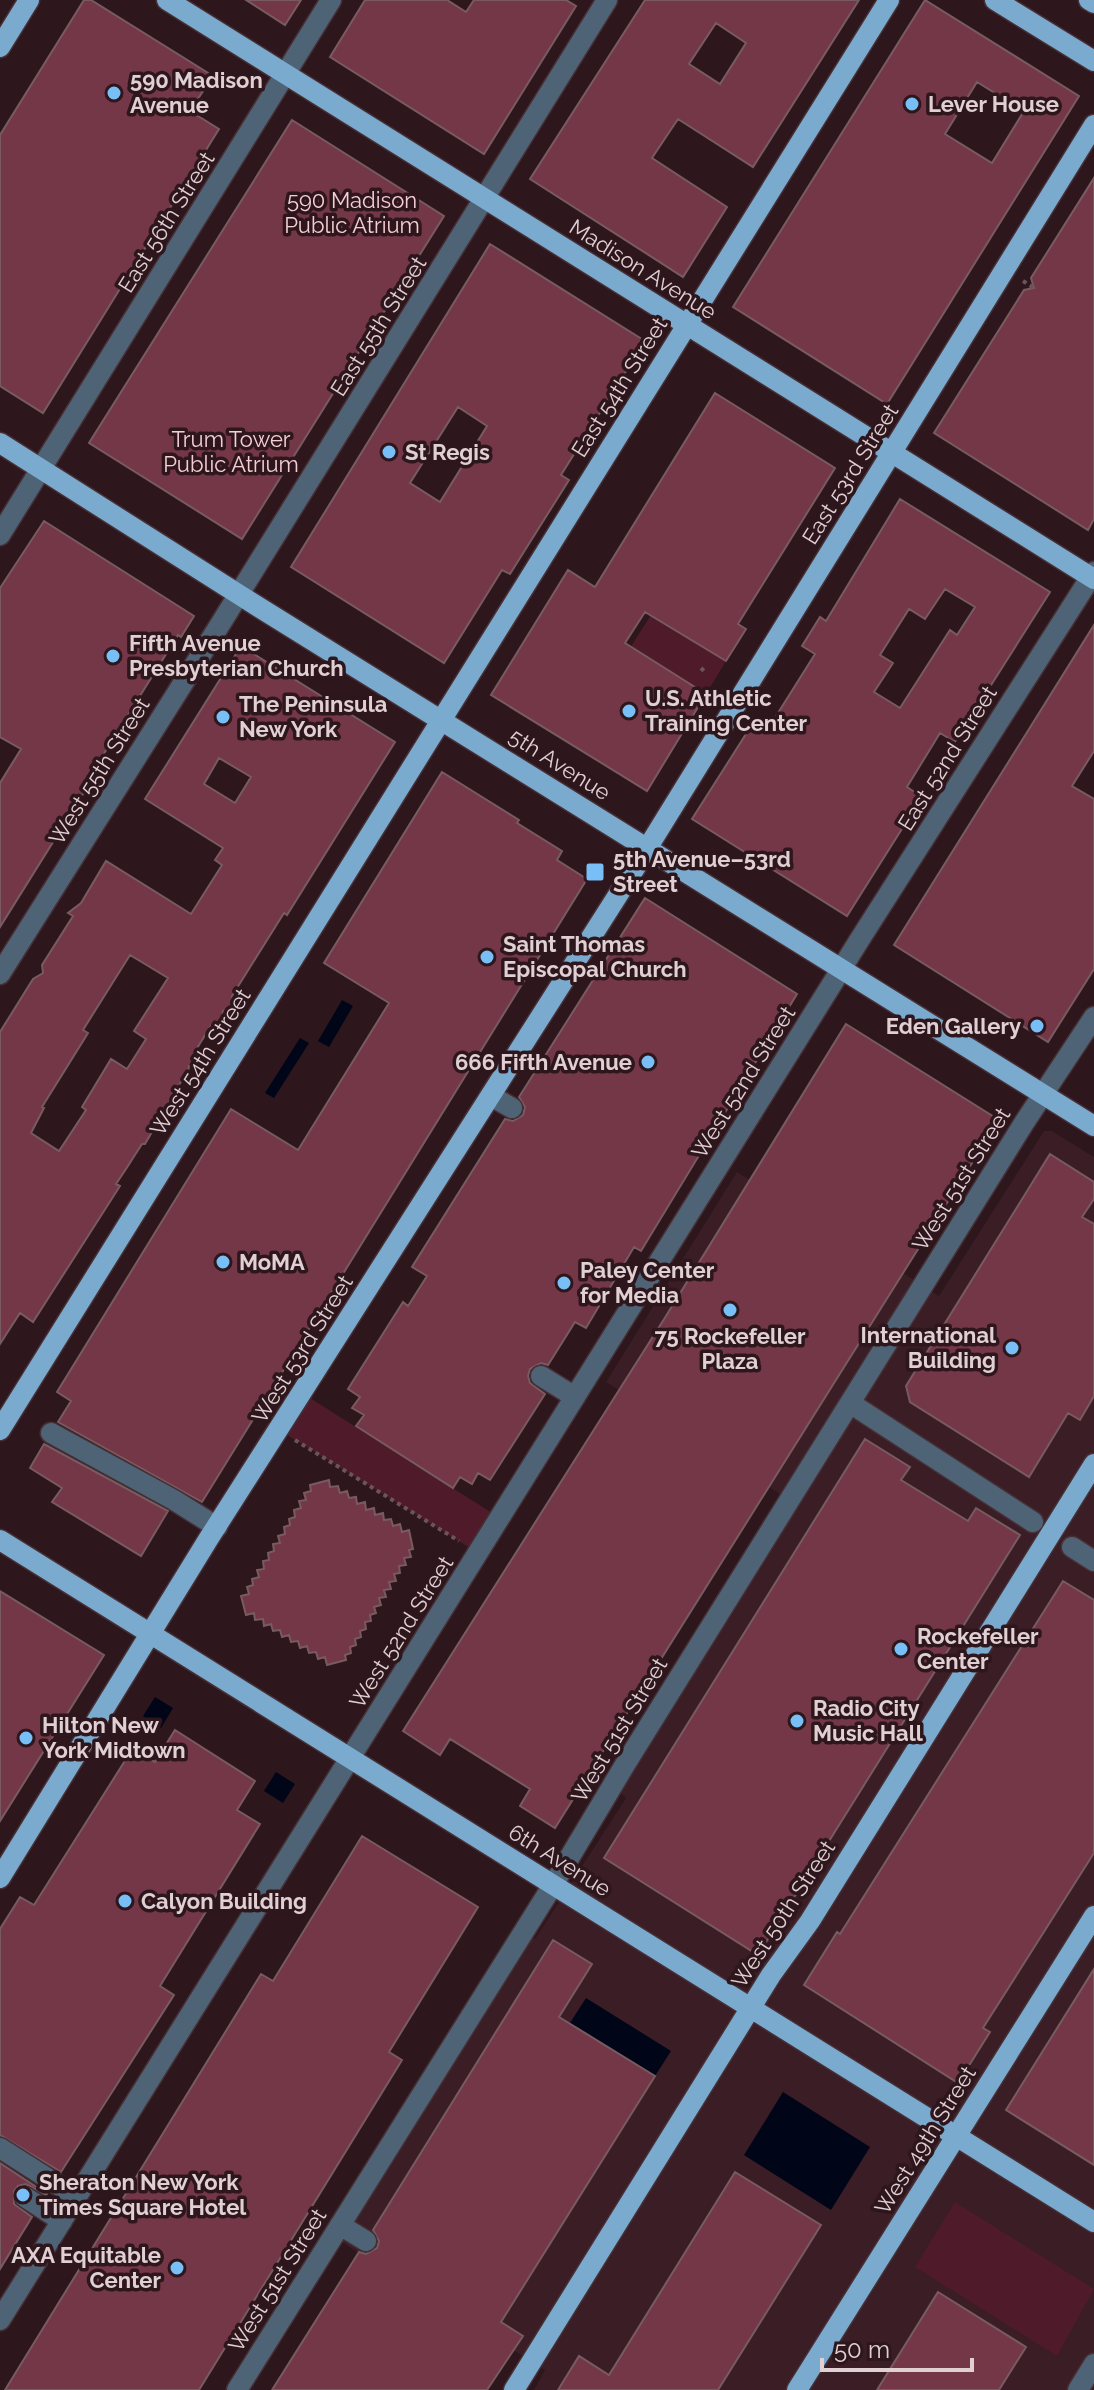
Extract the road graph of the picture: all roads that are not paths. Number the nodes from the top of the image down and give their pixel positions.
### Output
1 (29, 0) edge
2 (167, 0) edge
3 (331, 0) edge
4 (607, 0) edge
5 (889, 0) edge
6 (995, 0) edge
7 (1089, 0) edge
8 (1094, 3) edge
9 (0, 47) edge
10 (1094, 61) edge
11 (286, 74) junction
12 (1094, 125) edge
13 (484, 199) junction
14 (686, 324) junction
15 (0, 443) edge
16 (892, 453) junction
17 (41, 469) junction
18 (0, 535) edge
19 (1093, 576) edge
20 (239, 594) junction
21 (441, 719) junction
22 (647, 847) junction
23 (843, 970) junction
24 (0, 974) edge
25 (1094, 1017) edge
26 (1043, 1094) junction
27 (491, 1096) junction
28 (512, 1108) dead end
29 (1094, 1126) edge
30 (541, 1376) dead end
31 (575, 1397) junction
32 (850, 1403) junction
33 (0, 1430) edge
34 (51, 1433) dead end
35 (1094, 1464) edge
36 (1033, 1522) dead end
37 (217, 1527) junction
38 (0, 1540) edge
39 (1072, 1547) dead end
40 (1094, 1561) edge
41 (152, 1634) junction
42 (351, 1758) junction
43 (0, 1878) edge
44 (553, 1885) junction
45 (1094, 1916) edge
46 (751, 2008) junction
47 (956, 2136) junction
48 (0, 2148) edge
49 (25, 2197) dead end
50 (77, 2197) junction
51 (62, 2221) junction
52 (1094, 2222) edge
53 (340, 2225) junction
54 (366, 2241) dead end
55 (0, 2320) edge
56 (1094, 2364) edge
57 (237, 2390) edge
58 (514, 2390) edge
59 (797, 2390) edge
60 (1078, 2390) edge

1 - 9 main road
2 - 11 main road, Madison Avenue
3 - 11 street, East 56th Street
4 - 13 street, East 55th Street
5 - 14 main road, East 54th Street
6 - 10 main road
7 - 8 main road
11 - 13 main road, Madison Avenue
11 - 17 street, East 56th Street
12 - 16 main road, East 53rd Street
13 - 14 main road, Madison Avenue
13 - 20 street, East 55th Street
14 - 16 main road, Madison Avenue
14 - 21 main road, East 54th Street
15 - 17 main road, 5th Avenue
16 - 19 main road, Madison Avenue
16 - 22 main road, East 53rd Street
17 - 18 street, East 56th Street
17 - 20 main road, 5th Avenue
19 - 23 street, East 52nd Street
20 - 21 main road, 5th Avenue
20 - 24 street, West 55th Street
21 - 22 main road, 5th Avenue
21 - 33 main road, West 54th Street
22 - 23 main road, 5th Avenue
22 - 27 main road, West 53rd Street
23 - 26 main road, 5th Avenue
23 - 31 street, West 52nd Street
25 - 26 street, West 51st Street
26 - 29 main road, 5th Avenue
26 - 32 street, West 51st Street
27 - 28 street
27 - 37 main road, West 53rd Street
30 - 31 street
31 - 42 street, West 52nd Street
32 - 36 street
32 - 44 street, West 51st Street
34 - 37 street
35 - 46 main road, West 50th Street
37 - 41 main road, West 53rd Street
38 - 41 main road, 6th Avenue
39 - 40 street
41 - 42 main road, 6th Avenue
41 - 43 main road, West 53rd Street
42 - 44 main road, 6th Avenue
42 - 50 street, West 52nd Street
44 - 46 main road, 6th Avenue
44 - 53 street, West 51st Street
45 - 47 main road, West 49th Street
46 - 47 main road, 6th Avenue
46 - 58 main road, West 50th Street
47 - 52 main road, 6th Avenue
47 - 59 main road, West 49th Street
48 - 50 street
49 - 51 street
50 - 51 street, West 52nd Street
51 - 55 street, West 52nd Street
53 - 54 street
53 - 57 street, West 51st Street
56 - 60 street

